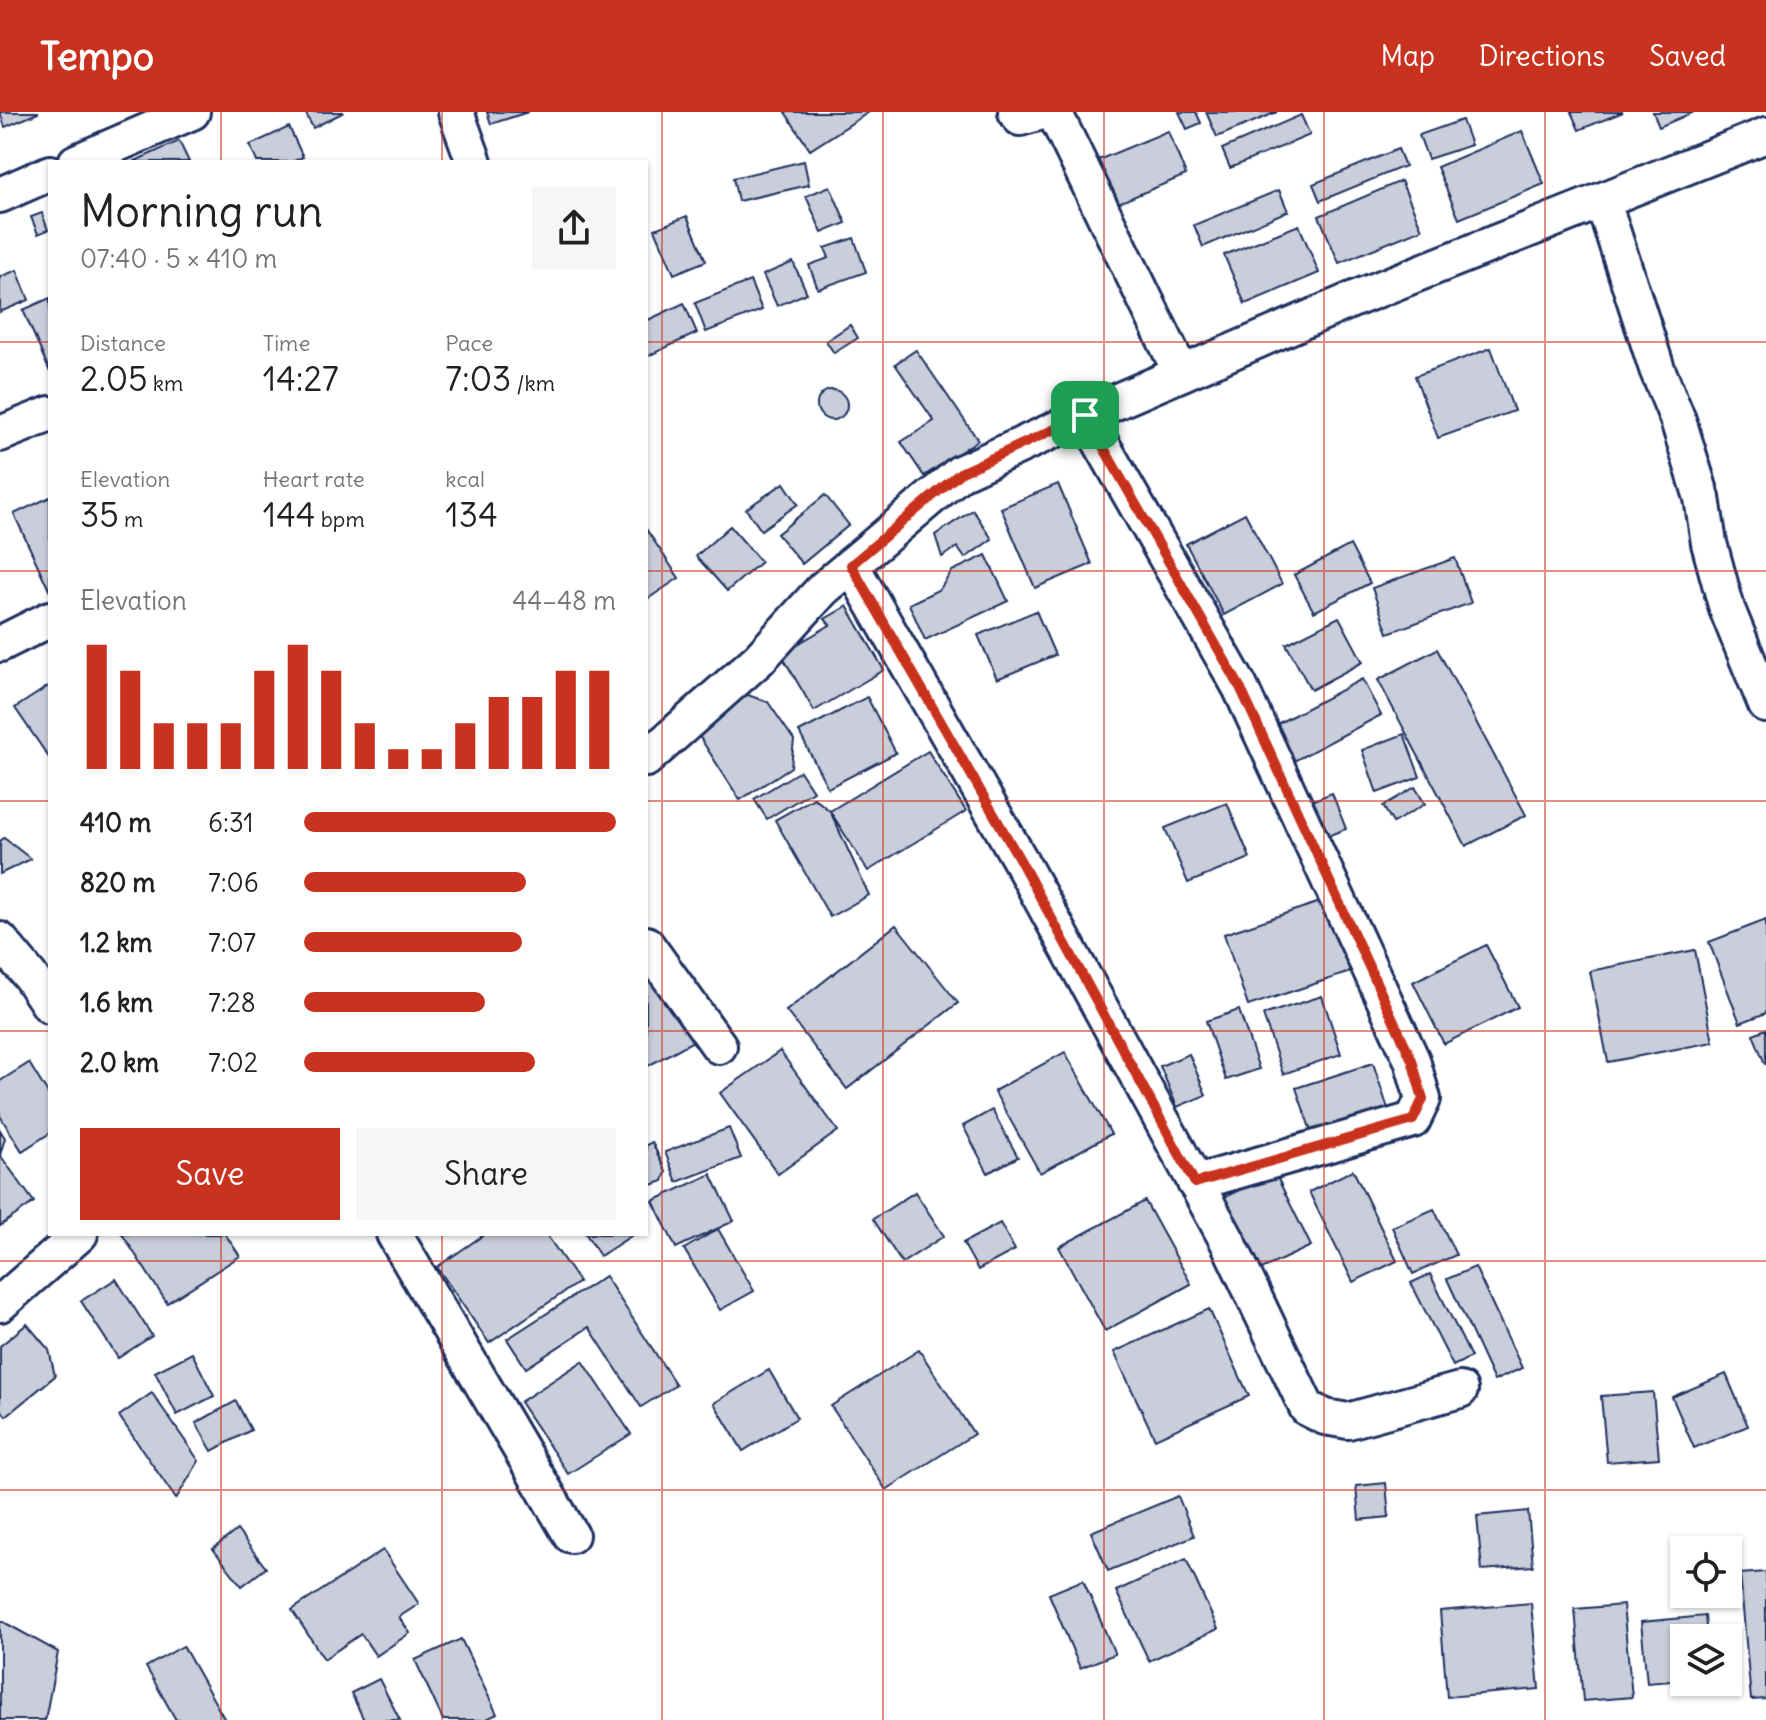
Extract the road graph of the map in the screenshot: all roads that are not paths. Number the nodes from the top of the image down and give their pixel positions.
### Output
1 (192, 112) edge
2 (456, 112) edge
3 (1016, 112) edge
4 (1042, 112) edge
5 (1054, 112) edge
6 (1766, 135) edge
7 (81, 160) edge
8 (473, 160) edge
9 (48, 174) edge
10 (0, 195) edge
11 (1603, 202) junction
12 (1181, 373) junction
13 (48, 415) edge
14 (1085, 415) junction
15 (0, 434) edge
16 (851, 565) junction
17 (48, 620) edge
18 (0, 644) edge
19 (1766, 705) edge
20 (648, 757) edge
21 (0, 940) edge
22 (648, 947) edge
23 (48, 1003) edge
24 (719, 1046) dead end
25 (1195, 1183) junction
26 (78, 1236) edge
27 (395, 1236) edge
28 (0, 1304) edge
29 (1460, 1390) dead end
30 (571, 1535) dead end

1 - 7 street
2 - 8 street
3 - 4 street
5 - 12 street
6 - 11 street
9 - 10 street
11 - 12 street
11 - 19 street
12 - 14 street
13 - 15 street
14 - 16 street
14 - 25 street
16 - 20 street
16 - 25 street
17 - 18 street
21 - 23 street
22 - 24 street
25 - 29 street
26 - 28 street
27 - 30 street

